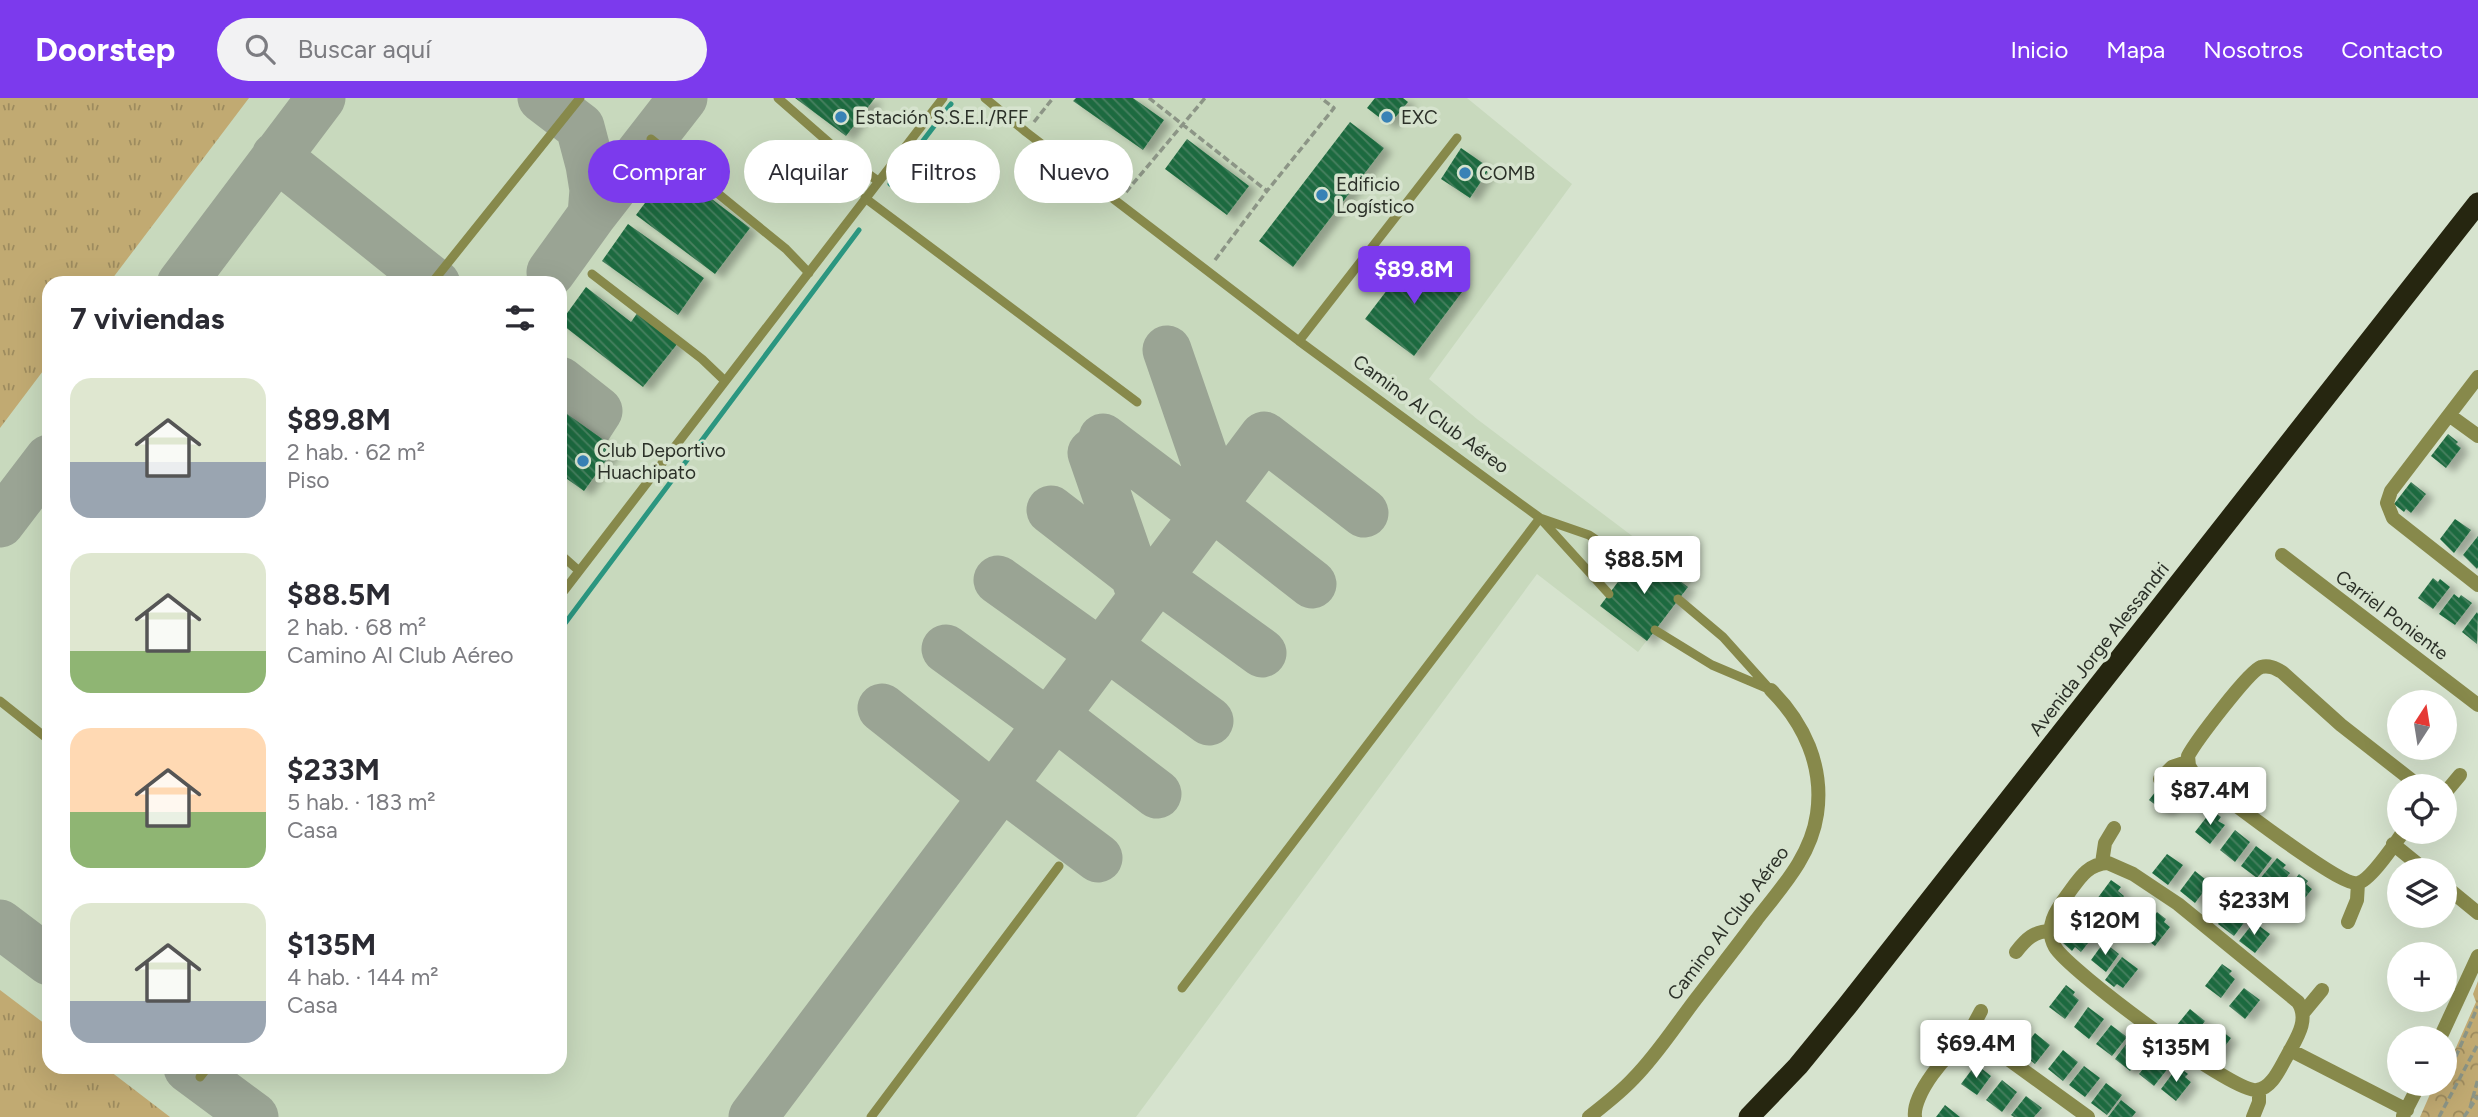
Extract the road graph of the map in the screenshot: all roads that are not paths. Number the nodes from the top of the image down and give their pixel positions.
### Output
1 (580, 98) edge
2 (778, 98) edge
3 (943, 98) edge
4 (985, 98) edge
5 (1457, 138) dead end
6 (651, 139) dead end
7 (878, 181) junction
8 (872, 189) edge
9 (861, 203) edge
10 (872, 203) edge
11 (2478, 203) edge
12 (809, 273) junction
13 (592, 274) dead end
14 (437, 276) edge
15 (1299, 341) junction
16 (2478, 377) edge
17 (725, 381) junction
18 (1137, 402) dead end
19 (2449, 415) junction
20 (2478, 436) edge
21 (1540, 518) junction
22 (2282, 555) dead end
23 (567, 560) edge
24 (1632, 564) dead end
25 (578, 570) junction
26 (2478, 585) edge
27 (567, 586) edge
28 (1609, 594) dead end
29 (1678, 599) dead end
30 (1655, 630) dead end
31 (1771, 690) junction
32 (0, 702) edge
33 (2478, 705) edge
34 (42, 735) edge
35 (2188, 762) junction
36 (2404, 774) edge
37 (2460, 775) dead end
38 (2160, 779) dead end
39 (2457, 779) edge
40 (2114, 828) dead end
41 (2393, 844) joint
42 (2410, 858) edge
43 (2102, 863) junction
44 (1059, 866) dead end
45 (2358, 883) junction
46 (2457, 896) edge
47 (2478, 913) edge
48 (2348, 922) dead end
49 (2050, 931) junction
50 (2016, 952) dead end
51 (2478, 956) edge
52 (1182, 988) dead end
53 (2322, 990) dead end
54 (1981, 1011) dead end
55 (2303, 1013) junction
56 (2446, 1026) edge
57 (1971, 1042) junction
58 (2290, 1051) junction
59 (202, 1074) edge
60 (200, 1077) dead end
61 (2259, 1090) junction
62 (2414, 1096) edge
63 (2405, 1114) edge
64 (1911, 1116) edge
65 (871, 1117) edge
66 (1589, 1117) edge
67 (1749, 1117) edge
68 (2088, 1117) edge
69 (2253, 1117) edge

1 - 14 lane
2 - 7 lane
3 - 7 lane
4 - 15 lane, Camino Al Club Aéreo
5 - 15 lane
6 - 12 lane
7 - 8 lane
9 - 12 lane
10 - 18 lane
11 - 67 highway, Avenida Jorge Alessandri
12 - 17 lane
13 - 17 lane
15 - 21 lane, Camino Al Club Aéreo
16 - 19 street
17 - 25 lane
19 - 20 street
19 - 26 street
21 - 24 lane, Camino Al Club Aéreo
21 - 28 lane, Camino Al Club Aéreo
21 - 52 lane
22 - 33 street, Carriel Poniente
23 - 25 lane
25 - 27 lane
29 - 31 lane, Camino Al Club Aéreo
30 - 31 lane, Camino Al Club Aéreo
31 - 66 street, Camino Al Club Aéreo
32 - 34 lane
35 - 36 street
35 - 38 street
35 - 45 street
37 - 39 street
40 - 43 street
41 - 42 street
41 - 45 street
43 - 49 street
43 - 55 street
44 - 65 lane
45 - 48 street
46 - 47 street
49 - 50 street
49 - 61 street
51 - 56 street
53 - 55 street
54 - 57 street
55 - 58 street
57 - 64 street
57 - 68 street
58 - 61 street
58 - 63 street
59 - 60 lane
61 - 69 street
62 - 63 street

